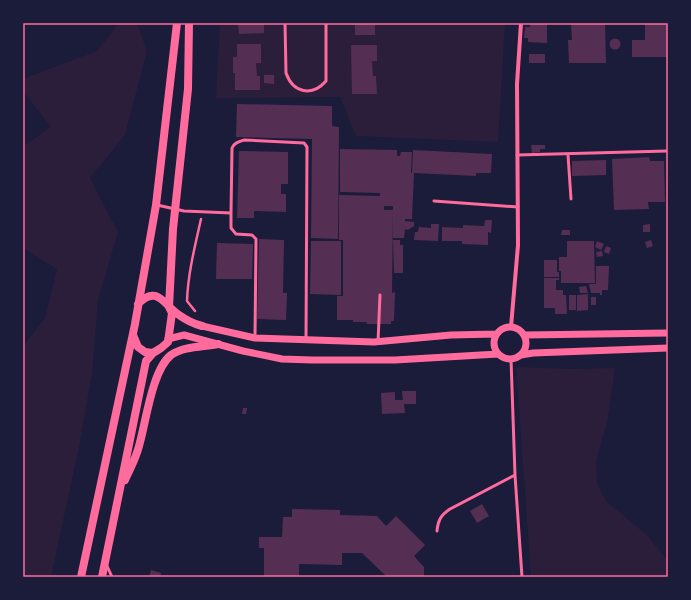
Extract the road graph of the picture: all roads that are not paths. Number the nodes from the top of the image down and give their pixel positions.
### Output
1 (177, 23) edge
2 (189, 23) edge
3 (285, 23) edge
4 (326, 23) edge
5 (521, 23) edge
6 (666, 151) dead end
7 (517, 155) junction
8 (568, 155) junction
9 (571, 199) dead end
10 (434, 201) dead end
11 (156, 205) junction
12 (518, 207) junction
13 (176, 210) junction
14 (230, 213) junction
15 (380, 295) dead end
16 (138, 304) junction
17 (170, 307) junction
18 (202, 326) joint
19 (511, 327) junction
20 (668, 333) edge
21 (496, 334) junction
22 (133, 335) junction
23 (524, 335) junction
24 (255, 338) junction
25 (168, 339) junction
26 (306, 340) junction
27 (378, 342) junction
28 (218, 344) junction
29 (668, 348) edge
30 (153, 353) junction
31 (498, 354) junction
32 (521, 355) junction
33 (511, 359) junction
34 (515, 475) junction
35 (119, 491) junction
36 (437, 531) dead end
37 (105, 563) junction
38 (80, 577) edge
39 (102, 577) edge
40 (112, 577) edge
41 (522, 577) edge

1 - 11 main road
2 - 13 main road
3 - 4 lane
5 - 7 street
6 - 8 lane
7 - 8 lane
7 - 12 street
8 - 9 lane
10 - 12 lane
11 - 13 lane
11 - 16 main road
12 - 19 street
13 - 14 lane
13 - 17 main road
14 - 24 lane
14 - 26 lane
15 - 27 lane
16 - 17 main road
16 - 22 main road
17 - 18 main road
17 - 25 main road
18 - 24 street
19 - 21 street
19 - 23 street
20 - 23 street
21 - 27 street
21 - 31 street
22 - 30 main road
22 - 38 main road
23 - 32 street
24 - 26 street
25 - 28 street
25 - 30 main road
26 - 27 street
28 - 31 street
28 - 35 main road
29 - 32 street
30 - 35 main road
31 - 33 street
32 - 33 street
33 - 34 lane
34 - 36 lane
34 - 41 lane
35 - 37 main road
37 - 39 main road
37 - 40 lane

